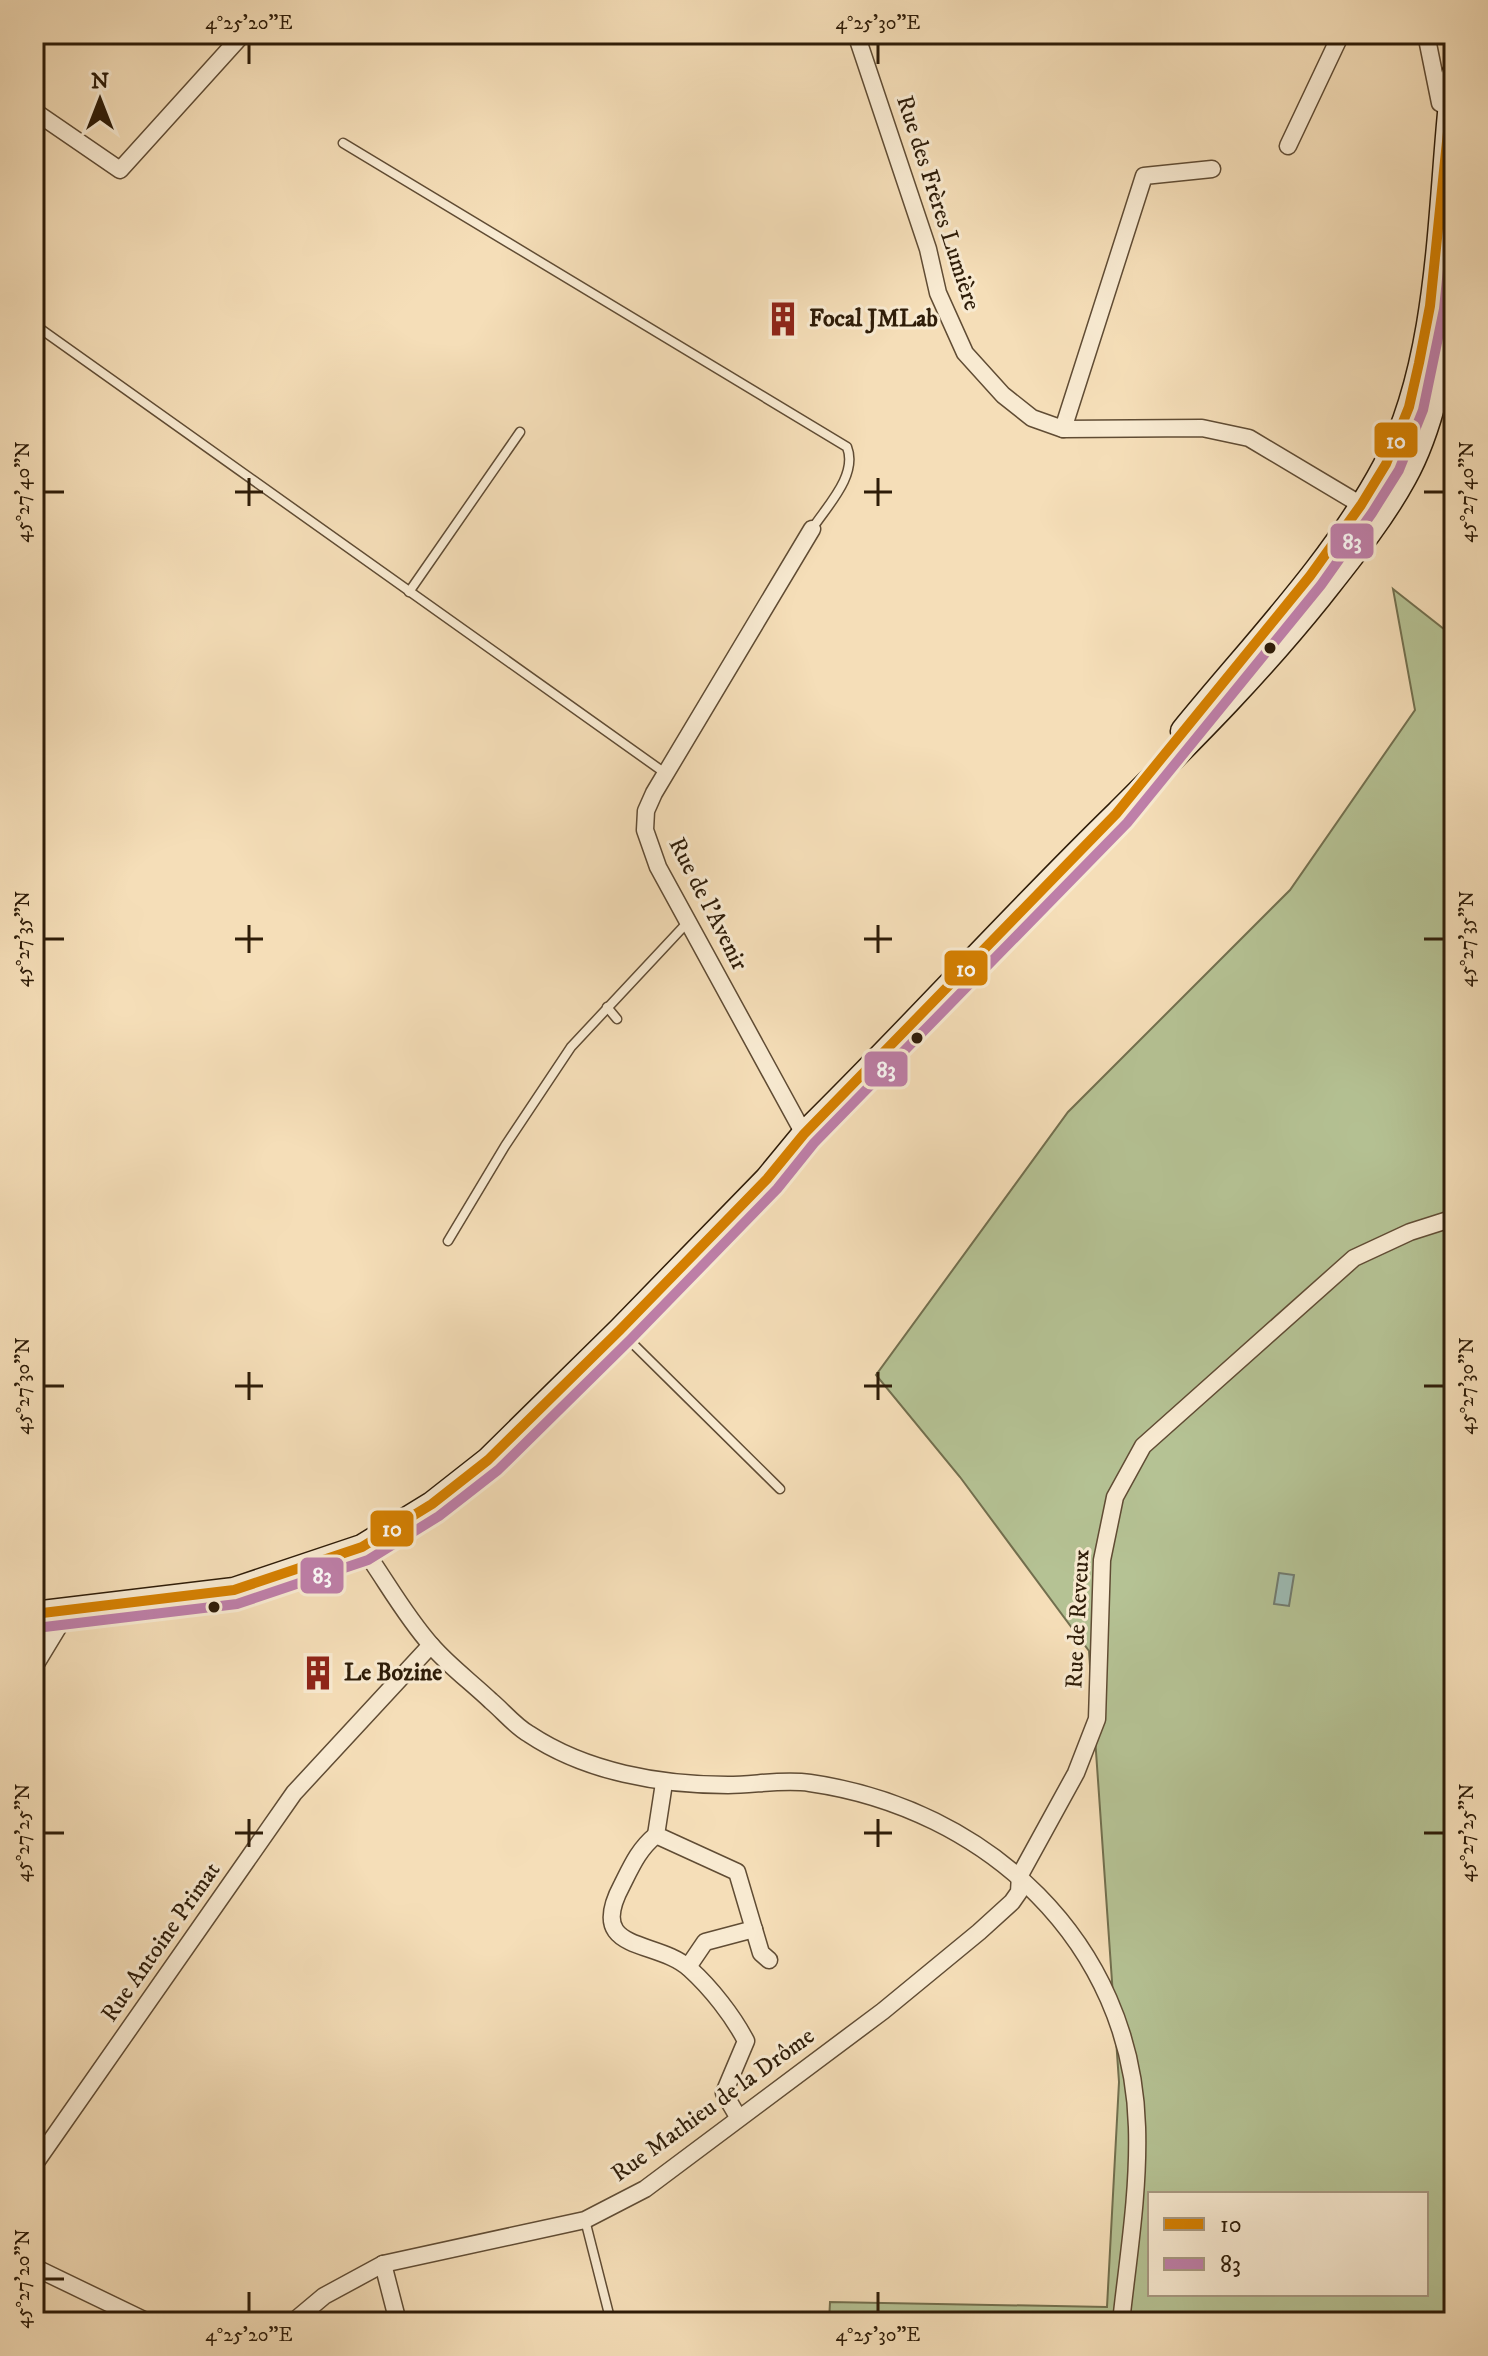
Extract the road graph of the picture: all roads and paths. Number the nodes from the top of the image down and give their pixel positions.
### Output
1 (243, 34) edge
2 (856, 34) edge
3 (1341, 34) edge
4 (1426, 34) edge
5 (1454, 74) edge
6 (1448, 108) edge
7 (34, 111) edge
8 (343, 143) dead end
9 (1288, 146) dead end
10 (1212, 169) dead end
11 (1454, 297) edge
12 (35, 325) edge
13 (1063, 429) junction
14 (520, 432) dead end
15 (1371, 511) junction
16 (812, 529) joint
17 (409, 592) junction
18 (34, 715) edge
19 (38, 751) dead end
20 (665, 773) junction
21 (686, 924) junction
22 (607, 1007) junction
23 (617, 1019) dead end
24 (804, 1134) junction
25 (1454, 1218) edge
26 (448, 1241) dead end
27 (620, 1330) junction
28 (780, 1489) dead end
29 (362, 1547) junction
30 (68, 1611) junction
31 (34, 1614) edge
32 (431, 1645) junction
33 (34, 1667) edge
34 (664, 1783) junction
35 (656, 1835) junction
36 (1020, 1875) junction
37 (754, 1929) junction
38 (769, 1960) dead end
39 (688, 1967) junction
40 (738, 2117) junction
41 (34, 2165) edge
42 (585, 2220) junction
43 (383, 2264) junction
44 (34, 2267) edge
45 (148, 2322) edge
46 (293, 2322) edge
47 (398, 2322) edge
48 (611, 2322) edge
49 (1121, 2322) edge

1 - 7 street
2 - 13 street, Rue des Frères Lumière
3 - 9 street
4 - 6 street
5 - 6 main road
6 - 15 main road
8 - 16 lane
10 - 13 street
11 - 15 main road
12 - 17 lane
13 - 15 street, Rue des Frères Lumière
14 - 17 lane
15 - 24 main road
16 - 20 street, Rue de l'Avenir
17 - 20 lane
18 - 19 lane
20 - 21 street, Rue de l'Avenir
21 - 22 lane
21 - 24 street, Rue de l'Avenir
22 - 23 lane
22 - 26 lane
24 - 27 main road
25 - 36 street, Rue de Reveux
27 - 28 lane
27 - 29 main road
29 - 30 main road
29 - 32 street
30 - 31 main road
30 - 33 street
32 - 34 street
32 - 41 street, Rue Antoine Primat
34 - 35 street
34 - 36 street
35 - 37 street
35 - 39 street
36 - 40 street, Rue Mathieu de la Drôme
36 - 49 street
37 - 38 street
37 - 39 street
39 - 40 street
40 - 42 street, Rue Mathieu de la Drôme
42 - 43 street, Rue Mathieu de la Drôme
42 - 48 lane
43 - 46 street, Rue Mathieu de la Drôme
43 - 47 street
44 - 45 street

